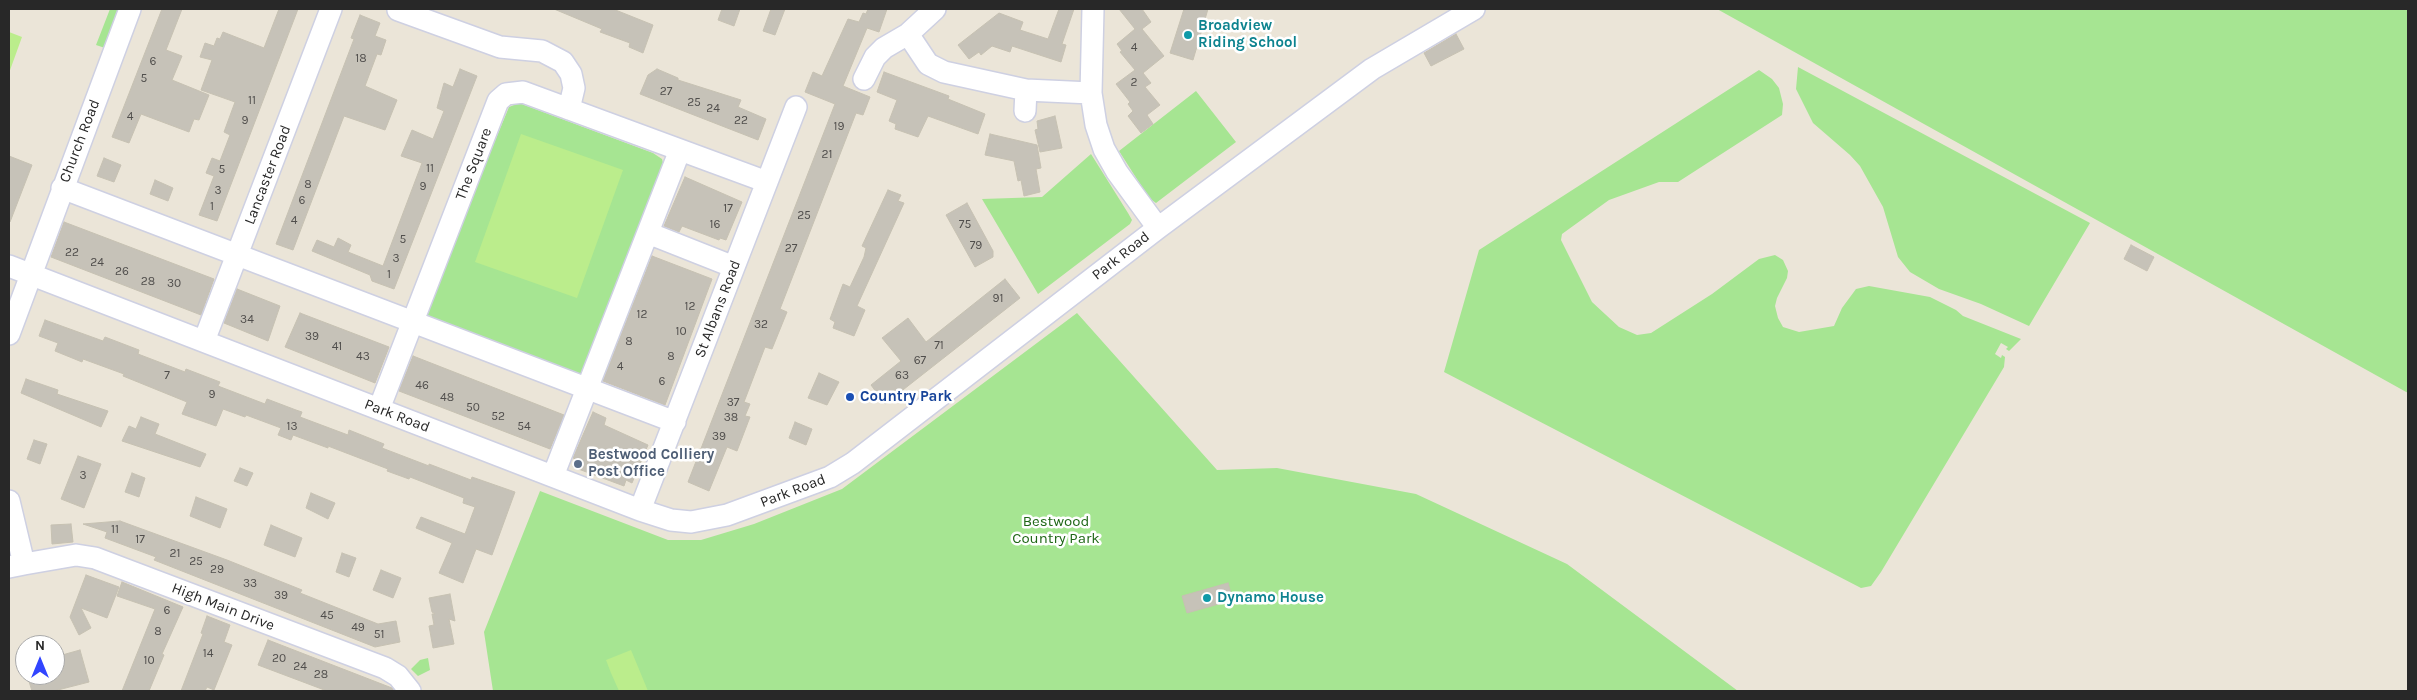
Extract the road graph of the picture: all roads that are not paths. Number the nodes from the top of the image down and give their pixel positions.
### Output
1 (130, 9) edge
2 (332, 9) edge
3 (935, 9) edge
4 (1093, 9) edge
5 (1474, 9) edge
6 (398, 10) dead end
7 (434, 16) edge
8 (908, 34) junction
9 (864, 79) dead end
10 (1091, 93) junction
11 (796, 107) dead end
12 (569, 110) junction
13 (680, 150) junction
14 (767, 182) junction
15 (62, 188) junction
16 (1158, 228) junction
17 (648, 233) junction
18 (237, 255) junction
19 (9, 266) edge
20 (734, 267) junction
21 (30, 274) junction
22 (413, 322) junction
23 (9, 334) edge
24 (204, 341) junction
25 (588, 388) junction
26 (379, 409) junction
27 (674, 422) junction
28 (553, 476) junction
29 (9, 501) edge
30 (640, 510) junction
31 (16, 566) edge
32 (410, 691) edge

1 - 15 street, Church Road
2 - 18 street, Lancaster Road
3 - 8 street
4 - 10 street
5 - 16 street, Park Road
6 - 7 street
7 - 12 street
8 - 9 street
8 - 10 street
10 - 16 street
11 - 14 street, St Albans Road
12 - 13 street, The Square
12 - 22 street, The Square
13 - 14 street, The Square
13 - 17 street
14 - 20 street, St Albans Road
15 - 18 street
15 - 21 street, Church Road
16 - 30 street, Park Road
17 - 20 street
17 - 25 street
18 - 22 street
18 - 24 street, Lancaster Road
19 - 21 street, Park Road
20 - 27 street, St Albans Road
21 - 23 street
21 - 24 street, Park Road
22 - 25 street
22 - 26 street, The Square
24 - 26 street, Park Road
25 - 27 street
25 - 28 street
26 - 28 street, Park Road
27 - 30 street, St Albans Road
28 - 30 street, Park Road
29 - 31 street, High Main Drive
31 - 32 street, High Main Drive

